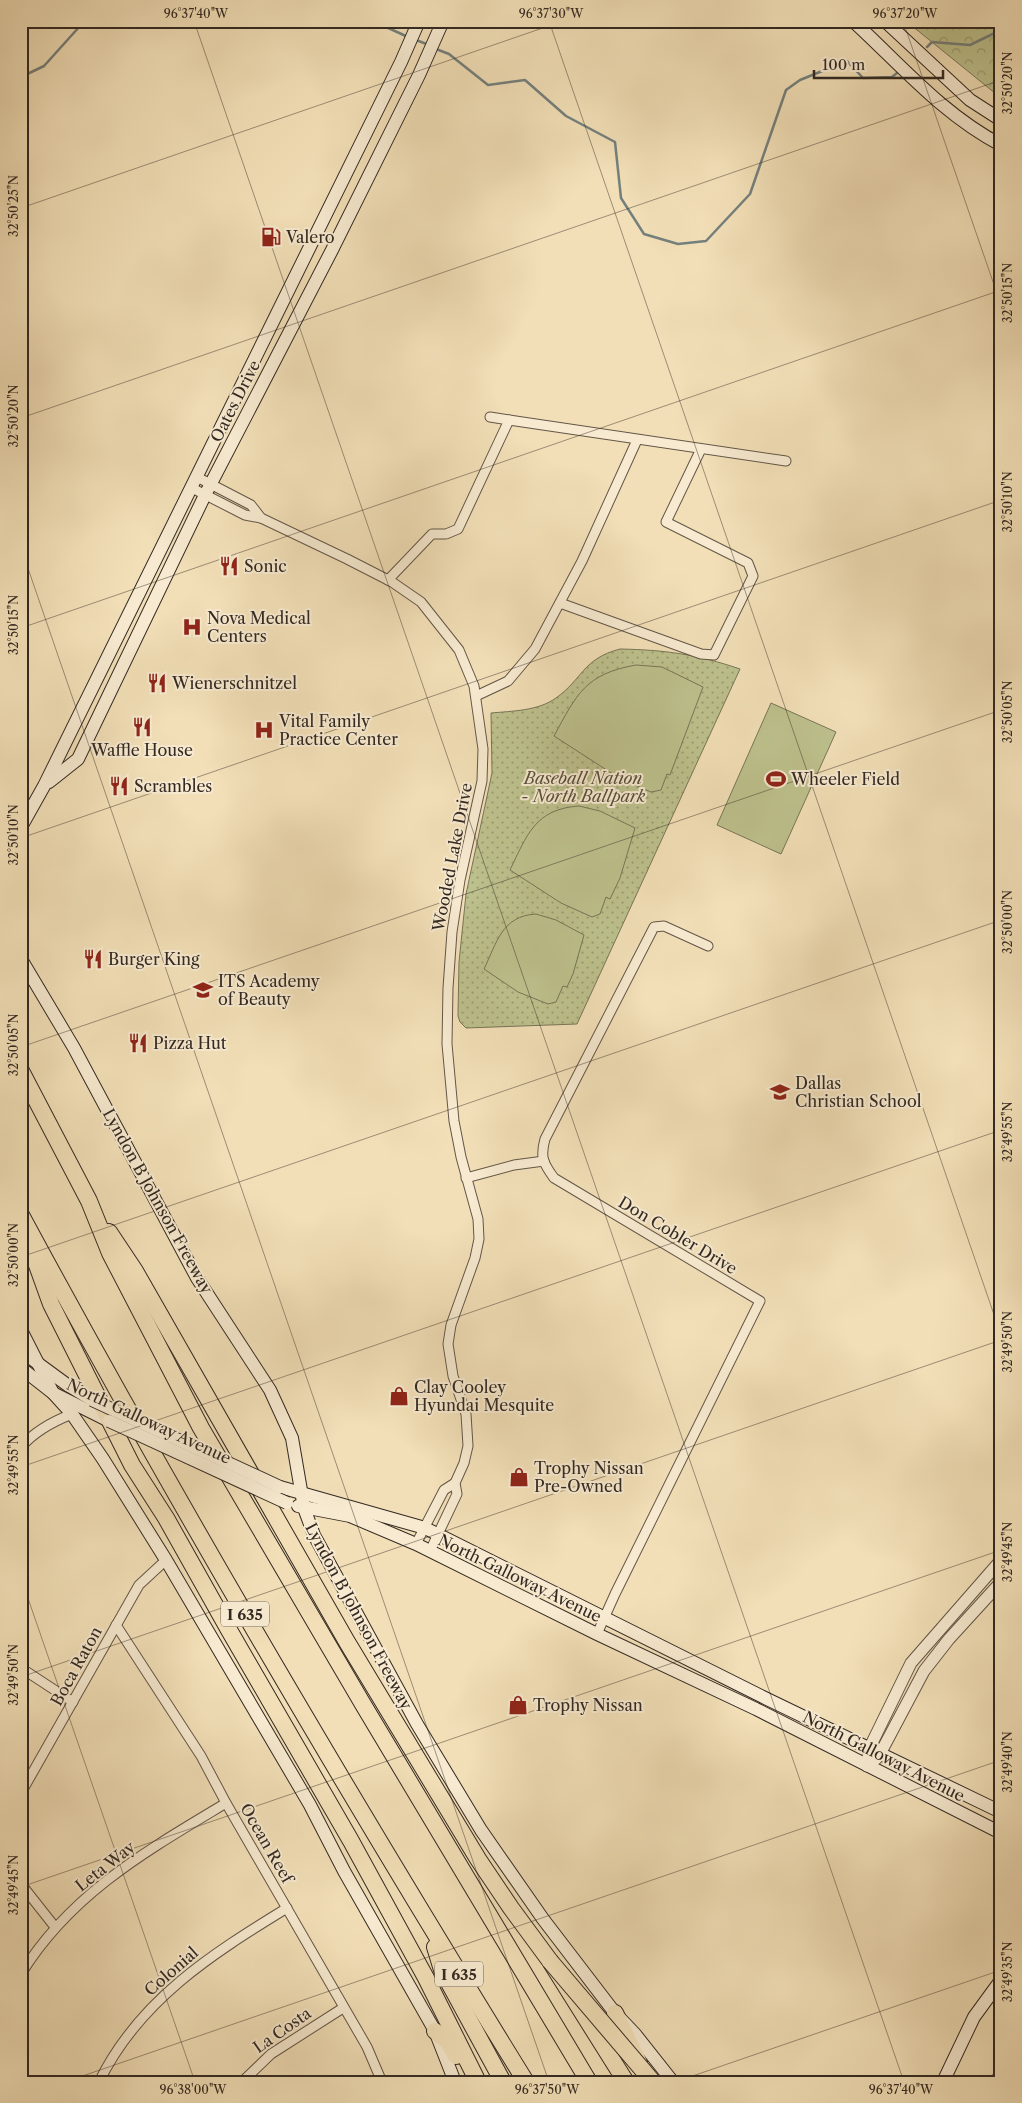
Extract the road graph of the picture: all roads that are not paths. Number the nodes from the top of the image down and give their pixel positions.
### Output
1 (419, 21) edge
2 (443, 21) edge
3 (885, 21) edge
4 (855, 22) edge
5 (380, 103) junction
6 (398, 113) junction
7 (1001, 120) edge
8 (1001, 145) edge
9 (490, 417) dead end
10 (509, 420) junction
11 (636, 440) junction
12 (701, 449) junction
13 (786, 461) dead end
14 (194, 483) junction
15 (208, 490) junction
16 (388, 580) junction
17 (560, 603) junction
18 (120, 632) junction
19 (136, 640) junction
20 (476, 696) junction
21 (44, 786) junction
22 (21, 827) edge
23 (708, 946) dead end
24 (21, 959) edge
25 (21, 1071) edge
26 (544, 1161) junction
27 (466, 1178) junction
28 (89, 1201) junction
29 (21, 1216) edge
30 (21, 1222) edge
31 (21, 1330) edge
32 (21, 1351) edge
33 (37, 1364) junction
34 (21, 1368) edge
35 (53, 1393) junction
36 (72, 1414) junction
37 (101, 1415) junction
38 (127, 1416) junction
39 (86, 1434) junction
40 (21, 1447) edge
41 (455, 1484) junction
42 (301, 1494) junction
43 (304, 1508) junction
44 (328, 1510) junction
45 (425, 1528) junction
46 (314, 1535) junction
47 (438, 1536) junction
48 (416, 1544) junction
49 (430, 1551) junction
50 (166, 1560) junction
51 (1001, 1560) edge
52 (1001, 1582) edge
53 (605, 1617) junction
54 (116, 1625) junction
55 (940, 1629) junction
56 (597, 1634) junction
57 (949, 1639) junction
58 (21, 1668) edge
59 (73, 1702) junction
60 (874, 1752) junction
61 (867, 1766) junction
62 (21, 1793) edge
63 (970, 1797) junction
64 (226, 1802) junction
65 (961, 1812) junction
66 (1001, 1812) edge
67 (1001, 1833) edge
68 (21, 1884) edge
69 (287, 1908) junction
70 (428, 1923) junction
71 (55, 1928) junction
72 (550, 1961) junction
73 (21, 1974) edge
74 (1001, 1980) edge
75 (343, 2008) junction
76 (615, 2013) junction
77 (436, 2032) junction
78 (1001, 2076) edge
79 (474, 2079) edge
80 (589, 2080) edge
81 (99, 2082) edge
82 (242, 2082) edge
83 (382, 2082) edge
84 (454, 2082) edge
85 (503, 2082) edge
86 (526, 2082) edge
87 (626, 2082) edge
88 (645, 2082) edge
89 (653, 2082) edge
90 (673, 2082) edge
91 (943, 2082) edge
92 (995, 2082) edge

1 - 5 main road, Oates Drive
2 - 6 main road, Oates Drive
3 - 7 main road
4 - 8 main road
5 - 6 main road
5 - 14 main road, Oates Drive
6 - 15 main road, Oates Drive
9 - 10 street
10 - 11 street
10 - 16 street
11 - 12 street
11 - 17 street
12 - 13 street
12 - 17 street
14 - 15 street, Wooded Lake Drive
14 - 18 main road, Oates Drive
15 - 16 street, Wooded Lake Drive
15 - 19 main road, Oates Drive
16 - 20 street, Wooded Lake Drive
17 - 20 street
18 - 19 main road
18 - 21 main road, Oates Drive
19 - 21 main road, Oates Drive
20 - 27 street, Wooded Lake Drive
21 - 22 main road, Oates Drive
23 - 26 street
24 - 42 main road, Lyndon B Johnson Freeway
25 - 28 highway
26 - 27 street
26 - 53 street, Don Cobler Drive
27 - 41 street, Wooded Lake Drive
28 - 72 highway
28 - 80 highway
29 - 70 highway, I 635
30 - 79 highway
31 - 33 main road
32 - 33 main road, North Galloway Avenue
33 - 35 main road
33 - 38 main road, North Galloway Avenue, bridge
34 - 35 main road, North Galloway Avenue
35 - 36 main road
35 - 37 main road, North Galloway Avenue
36 - 39 main road
36 - 40 street
37 - 38 main road, bridge
37 - 39 main road
37 - 43 main road, North Galloway Avenue, bridge
38 - 42 main road, North Galloway Avenue, bridge
39 - 50 main road
41 - 45 street, Wooded Lake Drive
41 - 47 street, Wooded Lake Drive
42 - 43 main road, Lyndon B Johnson Freeway
42 - 45 main road, North Galloway Avenue
43 - 44 main road, North Galloway Avenue
43 - 46 main road, Lyndon B Johnson Freeway
44 - 46 main road
44 - 48 main road, North Galloway Avenue
45 - 47 main road, North Galloway Avenue
45 - 48 street, Wooded Lake Drive
46 - 76 main road, Lyndon B Johnson Freeway
47 - 49 street, Wooded Lake Drive
47 - 53 main road, North Galloway Avenue
48 - 49 main road, North Galloway Avenue
49 - 56 main road, North Galloway Avenue
50 - 54 street, Boca Raton
50 - 77 main road
51 - 55 street
52 - 57 street
53 - 56 street, Don Cobler Drive
53 - 60 main road, North Galloway Avenue
54 - 59 street, Boca Raton
54 - 64 street, Ocean Reef
55 - 57 street
55 - 60 street
56 - 61 main road, North Galloway Avenue
57 - 60 street
58 - 59 street
59 - 62 street, Boca Raton
60 - 61 street
60 - 63 main road, North Galloway Avenue
61 - 65 main road, North Galloway Avenue
63 - 65 main road
63 - 66 main road, North Galloway Avenue
64 - 69 street, Ocean Reef
64 - 71 street, Leta Way
65 - 67 main road, North Galloway Avenue
68 - 71 street
69 - 75 street, Ocean Reef
69 - 81 street, Colonial
70 - 85 highway
70 - 86 highway, I 635
71 - 73 street, Leta Way
72 - 87 highway, bridge
72 - 89 highway, bridge
74 - 91 main road
75 - 82 street, La Costa
75 - 83 street, Ocean Reef
76 - 88 highway
76 - 90 main road, Lyndon B Johnson Freeway
77 - 79 highway
77 - 84 main road
78 - 92 main road

